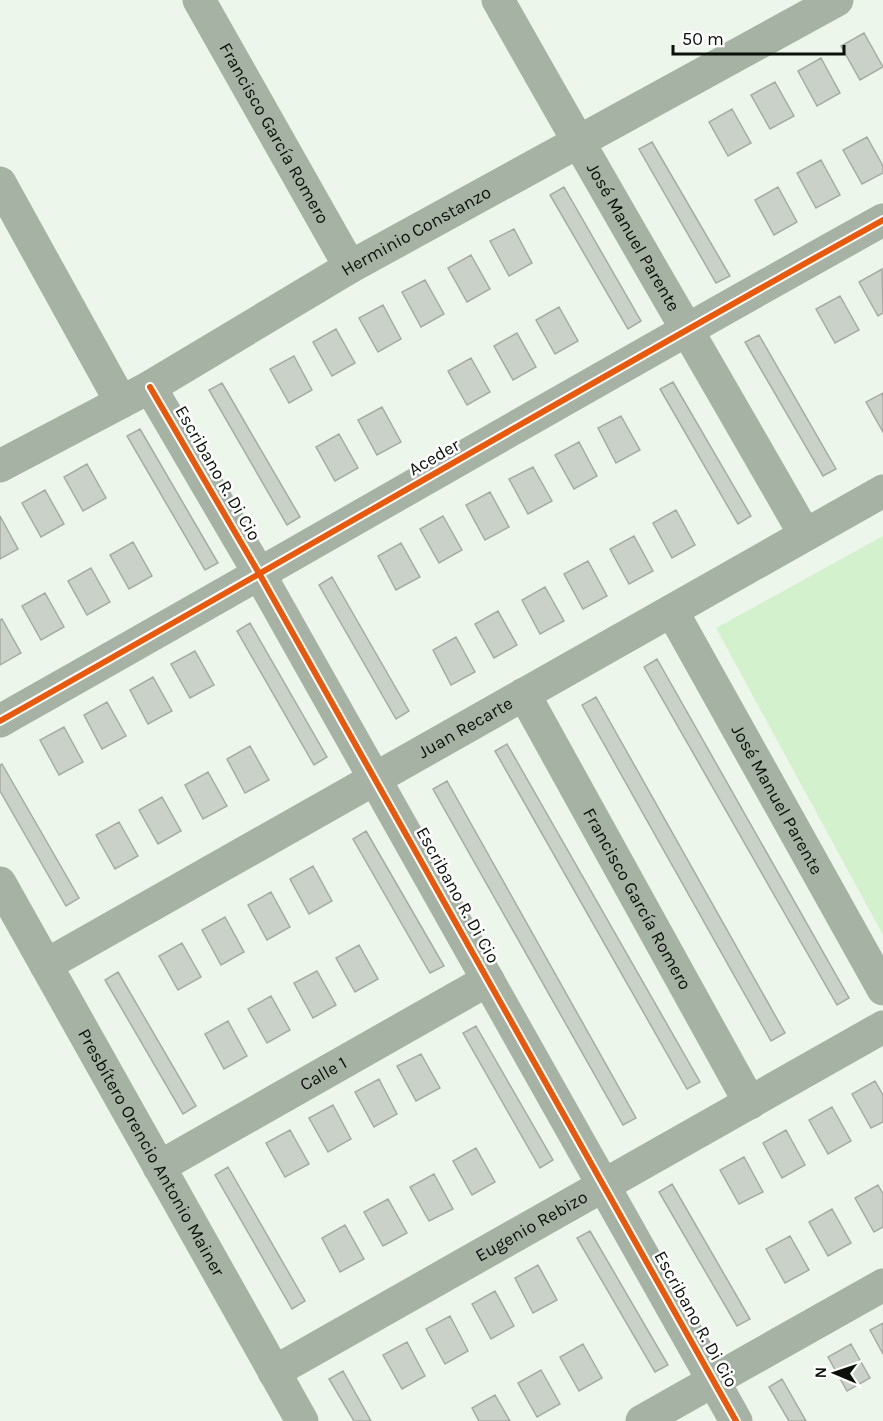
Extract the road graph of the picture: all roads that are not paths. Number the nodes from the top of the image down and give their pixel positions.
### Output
1 (199, 0) edge
2 (498, 0) edge
3 (837, 0) edge
4 (800, 9) edge
5 (577, 141) junction
6 (0, 183) edge
7 (883, 220) edge
8 (350, 267) junction
9 (688, 328) junction
10 (150, 387) junction
11 (121, 402) junction
12 (0, 466) edge
13 (883, 491) edge
14 (805, 535) junction
15 (260, 575) junction
16 (672, 610) junction
17 (524, 694) junction
18 (0, 722) edge
19 (375, 778) junction
20 (0, 883) edge
21 (46, 965) junction
22 (488, 980) junction
23 (883, 989) edge
24 (883, 1027) edge
25 (750, 1103) junction
26 (159, 1167) junction
27 (604, 1185) junction
28 (883, 1285) edge
29 (274, 1372) junction
30 (714, 1381) junction
31 (302, 1421) edge
32 (642, 1421) edge
33 (736, 1421) edge

1 - 8 street, Francisco García Romero
2 - 5 street, José Manuel Parente
3 - 4 street, Herminio Constanzo
4 - 5 street, Herminio Constanzo
5 - 8 street, Herminio Constanzo
5 - 9 street, José Manuel Parente
6 - 11 street
7 - 9 street, Aceder
8 - 10 street, Herminio Constanzo
9 - 14 street, José Manuel Parente
9 - 15 street, Aceder
10 - 11 street, Herminio Constanzo
10 - 15 street, Escribano R. Di Cio
11 - 12 street, Herminio Constanzo
13 - 14 street, Juan Recarte
14 - 16 street, Juan Recarte
15 - 18 street, Aceder
15 - 19 street, Escribano R. Di Cio
16 - 17 street, Juan Recarte
16 - 23 street, José Manuel Parente
17 - 19 street, Juan Recarte
17 - 25 street, Francisco García Romero
19 - 21 street, Juan Recarte
19 - 22 street, Escribano R. Di Cio
20 - 21 street, Presbítero Orencio Antonio Mainer
21 - 26 street, Presbítero Orencio Antonio Mainer
22 - 26 street, Calle 1
22 - 27 street, Escribano R. Di Cio
24 - 25 street, Eugenio Rebizo
25 - 27 street, Eugenio Rebizo
26 - 29 street, Presbítero Orencio Antonio Mainer
27 - 29 street, Eugenio Rebizo
27 - 30 street, Escribano R. Di Cio
28 - 30 street
29 - 31 street, Presbítero Orencio Antonio Mainer
30 - 32 street
30 - 33 street, Escribano R. Di Cio

